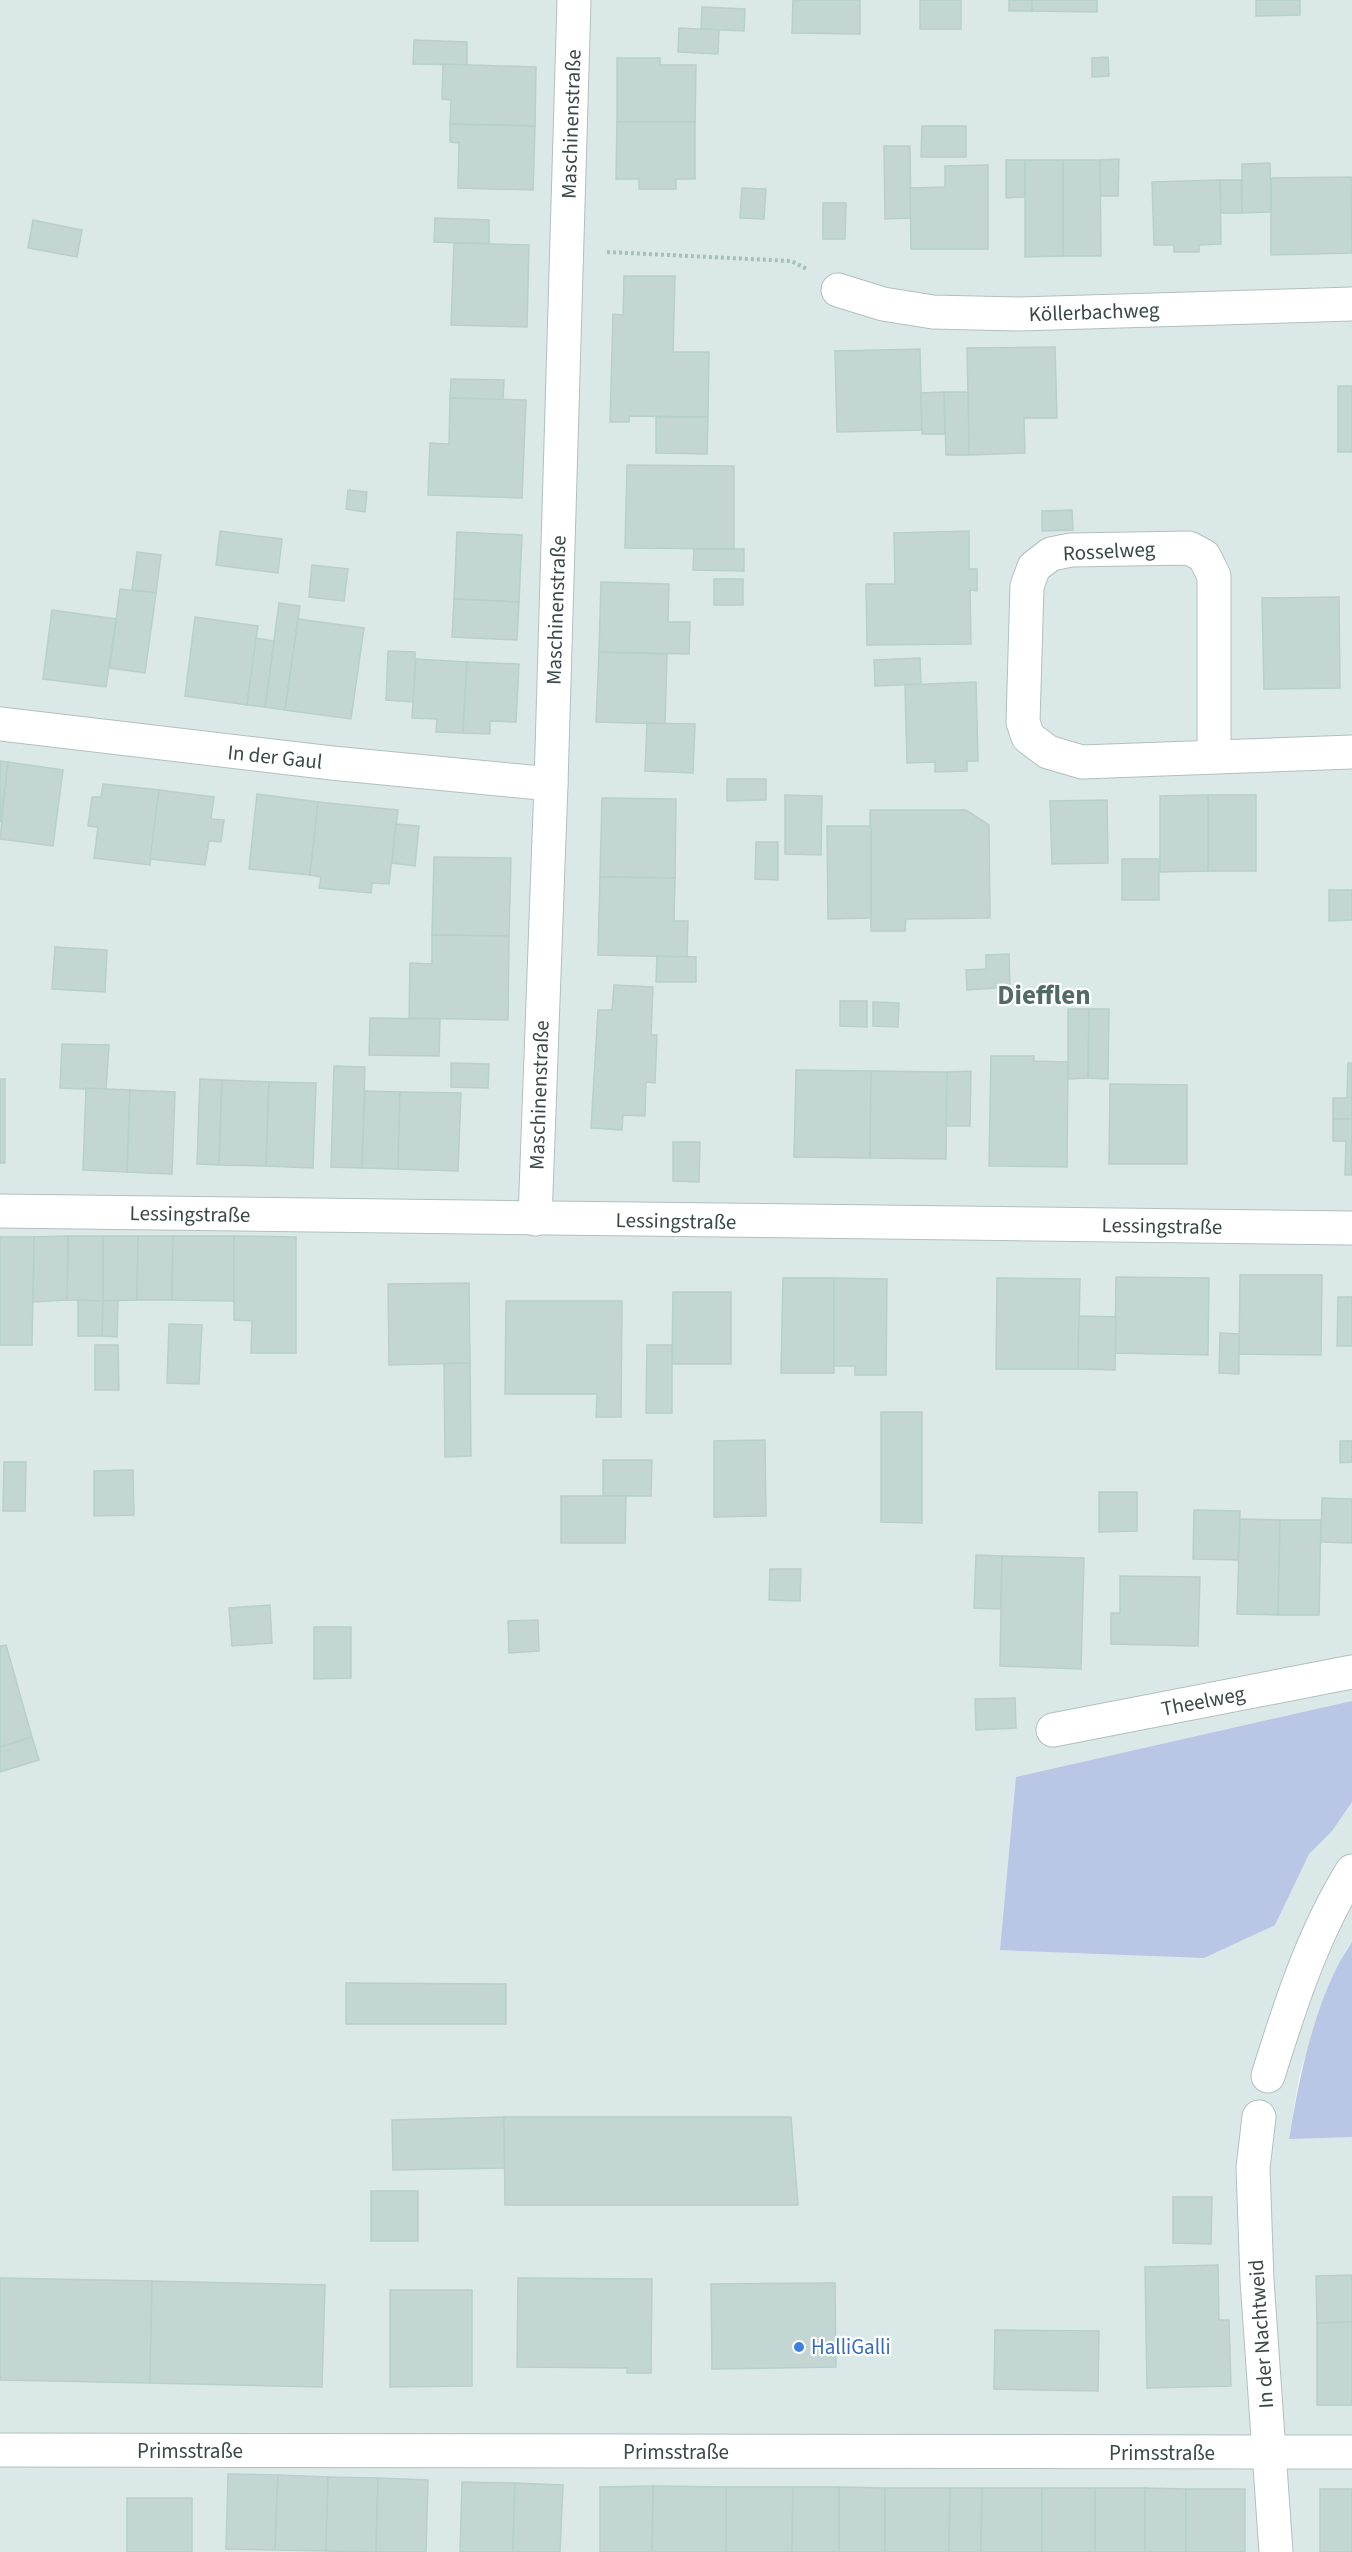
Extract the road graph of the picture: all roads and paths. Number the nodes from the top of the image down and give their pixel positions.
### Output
1 (574, 0) edge
2 (567, 250) junction
3 (838, 290) joint
4 (1352, 304) edge
5 (0, 724) edge
6 (1352, 752) edge
7 (1214, 757) junction
8 (551, 784) junction
9 (0, 1211) edge
10 (534, 1219) junction
11 (1352, 1228) edge
12 (1352, 1672) edge
13 (1053, 1730) dead end
14 (1352, 1871) edge
15 (1269, 2076) dead end
16 (1259, 2117) dead end
17 (0, 2450) edge
18 (1352, 2452) edge
19 (1269, 2453) junction
20 (1276, 2552) edge

1 - 2 street, Maschinenstraße
2 - 3 path
2 - 8 street, Maschinenstraße
3 - 4 street, Köllerbachweg
5 - 8 street, In der Gaul
6 - 7 street, Rosselweg
7 - 7 street, Rosselweg
8 - 10 street, Maschinenstraße
9 - 10 street, Lessingstraße
10 - 11 street, Lessingstraße
12 - 13 street, Theelweg
14 - 15 street
16 - 19 street, In der Nachtweid
17 - 19 street, Primsstraße
18 - 19 street, Primsstraße
19 - 20 street, In der Nachtweid

